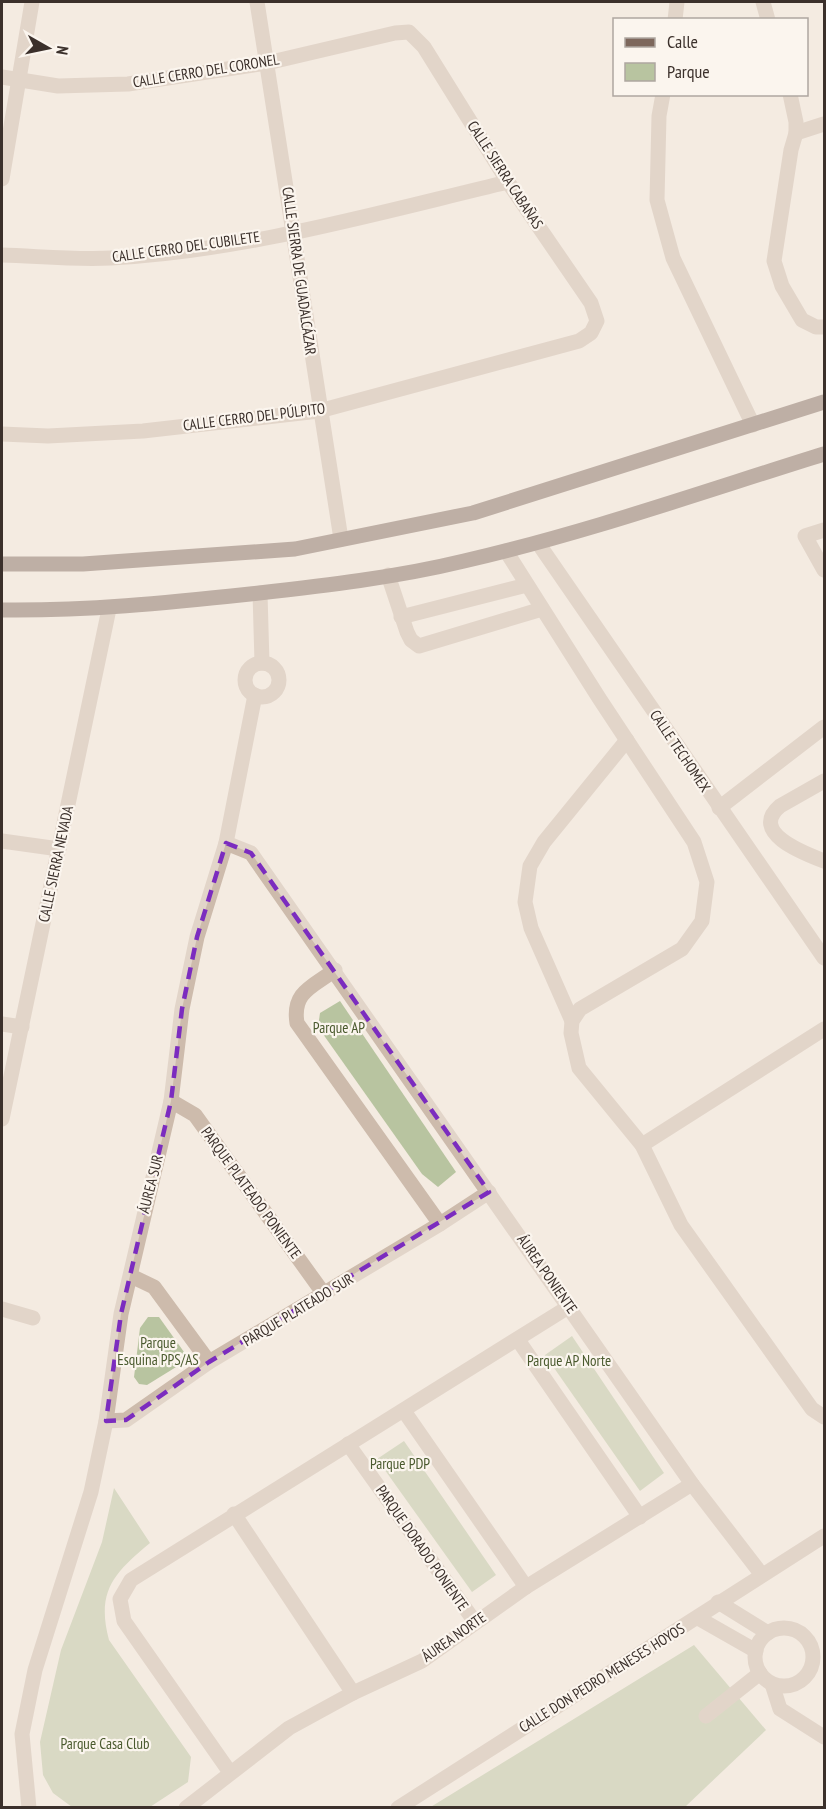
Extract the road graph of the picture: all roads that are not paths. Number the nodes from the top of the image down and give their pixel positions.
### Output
1 (32, 2) edge
2 (258, 2) edge
3 (677, 2) edge
4 (763, 2) edge
5 (675, 18) edge
6 (767, 18) edge
7 (409, 32) joint
8 (267, 63) junction
9 (2, 77) edge
10 (20, 80) junction
11 (663, 96) edge
12 (790, 96) edge
13 (825, 124) edge
14 (796, 133) junction
15 (2, 179) edge
16 (508, 182) junction
17 (294, 232) junction
18 (2, 255) edge
19 (597, 321) joint
20 (825, 327) edge
21 (825, 402) edge
22 (320, 411) junction
23 (753, 425) junction
24 (2, 434) edge
25 (825, 454) edge
26 (825, 530) edge
27 (342, 539) junction
28 (538, 543) junction
29 (506, 551) junction
30 (2, 564) edge
31 (825, 570) edge
32 (388, 575) junction
33 (527, 585) junction
34 (260, 593) junction
35 (109, 609) junction
36 (542, 609) junction
37 (2, 610) edge
38 (401, 617) junction
39 (262, 663) junction
40 (255, 695) junction
41 (825, 727) edge
42 (627, 740) junction
43 (825, 781) edge
44 (719, 807) junction
45 (2, 841) edge
46 (226, 843) junction
47 (59, 849) junction
48 (825, 861) edge
49 (825, 958) edge
50 (335, 970) junction
51 (572, 1021) junction
52 (2, 1024) edge
53 (22, 1027) junction
54 (825, 1029) edge
55 (171, 1101) junction
56 (2, 1119) edge
57 (642, 1145) junction
58 (489, 1192) junction
59 (440, 1224) junction
60 (131, 1276) junction
61 (324, 1294) junction
62 (570, 1306) junction
63 (2, 1309) edge
64 (33, 1318) dead end
65 (518, 1340) junction
66 (209, 1362) junction
67 (404, 1411) junction
68 (825, 1417) edge
69 (106, 1421) junction
70 (348, 1444) junction
71 (692, 1484) junction
72 (234, 1514) junction
73 (640, 1517) junction
74 (825, 1536) edge
75 (762, 1575) junction
76 (526, 1587) junction
77 (718, 1602) junction
78 (698, 1618) junction
79 (475, 1622) junction
80 (768, 1633) junction
81 (818, 1640) edge
82 (756, 1652) junction
83 (760, 1673) junction
84 (772, 1684) junction
85 (353, 1693) junction
86 (706, 1716) dead end
87 (825, 1737) edge
88 (230, 1771) junction
89 (29, 1808) edge
90 (186, 1808) edge
91 (398, 1808) edge

1 - 10 street
2 - 8 street, CALLE SIERRA DE GUADALCÁZAR
3 - 5 street
4 - 6 street
7 - 8 street, CALLE CERRO DEL CORONEL
7 - 16 street, CALLE SIERRA CABAÑAS
8 - 10 street, CALLE CERRO DEL CORONEL
8 - 17 street, CALLE SIERRA DE GUADALCÁZAR
9 - 10 street, CALLE CERRO DEL CORONEL
10 - 15 street
11 - 23 street
12 - 14 street
13 - 14 street
14 - 20 street
16 - 17 street, CALLE CERRO DEL CUBILETE
16 - 19 street, CALLE SIERRA CABAÑAS
17 - 18 street, CALLE CERRO DEL CUBILETE
17 - 22 street, CALLE SIERRA DE GUADALCÁZAR
19 - 22 street, CALLE CERRO DEL PÚLPITO
21 - 23 main road
22 - 24 street, CALLE CERRO DEL PÚLPITO
22 - 27 street, CALLE SIERRA DE GUADALCÁZAR
23 - 27 main road
25 - 28 main road
26 - 31 street
27 - 30 main road
28 - 29 main road
28 - 44 street, CALLE TECHOMEX
29 - 32 main road
29 - 33 street
32 - 34 main road
32 - 38 street
33 - 36 street
33 - 38 street
34 - 35 main road
34 - 39 street
35 - 37 main road
35 - 47 street, CALLE SIERRA NEVADA
36 - 38 street
36 - 42 street
39 - 40 street, ÁUREA SUR
39 - 40 street
40 - 46 street, ÁUREA SUR
41 - 44 street
42 - 51 street
42 - 51 street
43 - 48 street
44 - 49 street, CALLE TECHOMEX
45 - 47 street
46 - 50 street, ÁUREA PONIENTE
46 - 55 street, ÁUREA SUR
47 - 53 street, CALLE SIERRA NEVADA
50 - 58 street, ÁUREA PONIENTE
50 - 59 street
51 - 57 street
52 - 53 street
53 - 56 street, CALLE SIERRA NEVADA
54 - 57 street
55 - 60 street, ÁUREA SUR
55 - 61 street, PARQUE PLATEADO PONIENTE
57 - 68 street
58 - 59 street, PARQUE PLATEADO SUR
58 - 62 street, ÁUREA PONIENTE
59 - 61 street, PARQUE PLATEADO SUR
60 - 66 street
60 - 69 street, ÁUREA SUR
61 - 66 street, PARQUE PLATEADO SUR
62 - 65 street
62 - 71 street, ÁUREA PONIENTE
63 - 64 street
65 - 67 street
65 - 73 street
66 - 69 street, PARQUE PLATEADO SUR
67 - 70 street
67 - 76 street
69 - 89 street, ÁUREA SUR
70 - 72 street
70 - 79 street, PARQUE DORADO PONIENTE
71 - 73 street, ÁUREA NORTE
71 - 75 street, ÁUREA PONIENTE
72 - 85 street
72 - 88 street
73 - 76 street, ÁUREA NORTE
74 - 75 street, CALLE DON PEDRO MENESES HOYOS
75 - 77 street, CALLE DON PEDRO MENESES HOYOS
76 - 79 street, ÁUREA NORTE
77 - 78 street, CALLE DON PEDRO MENESES HOYOS
77 - 80 street
78 - 82 street
78 - 91 street, CALLE DON PEDRO MENESES HOYOS
79 - 85 street, ÁUREA NORTE
80 - 81 street
80 - 82 street
81 - 84 street
82 - 83 street
83 - 84 street
83 - 86 street
84 - 87 street
85 - 88 street, ÁUREA NORTE
88 - 90 street, ÁUREA NORTE

